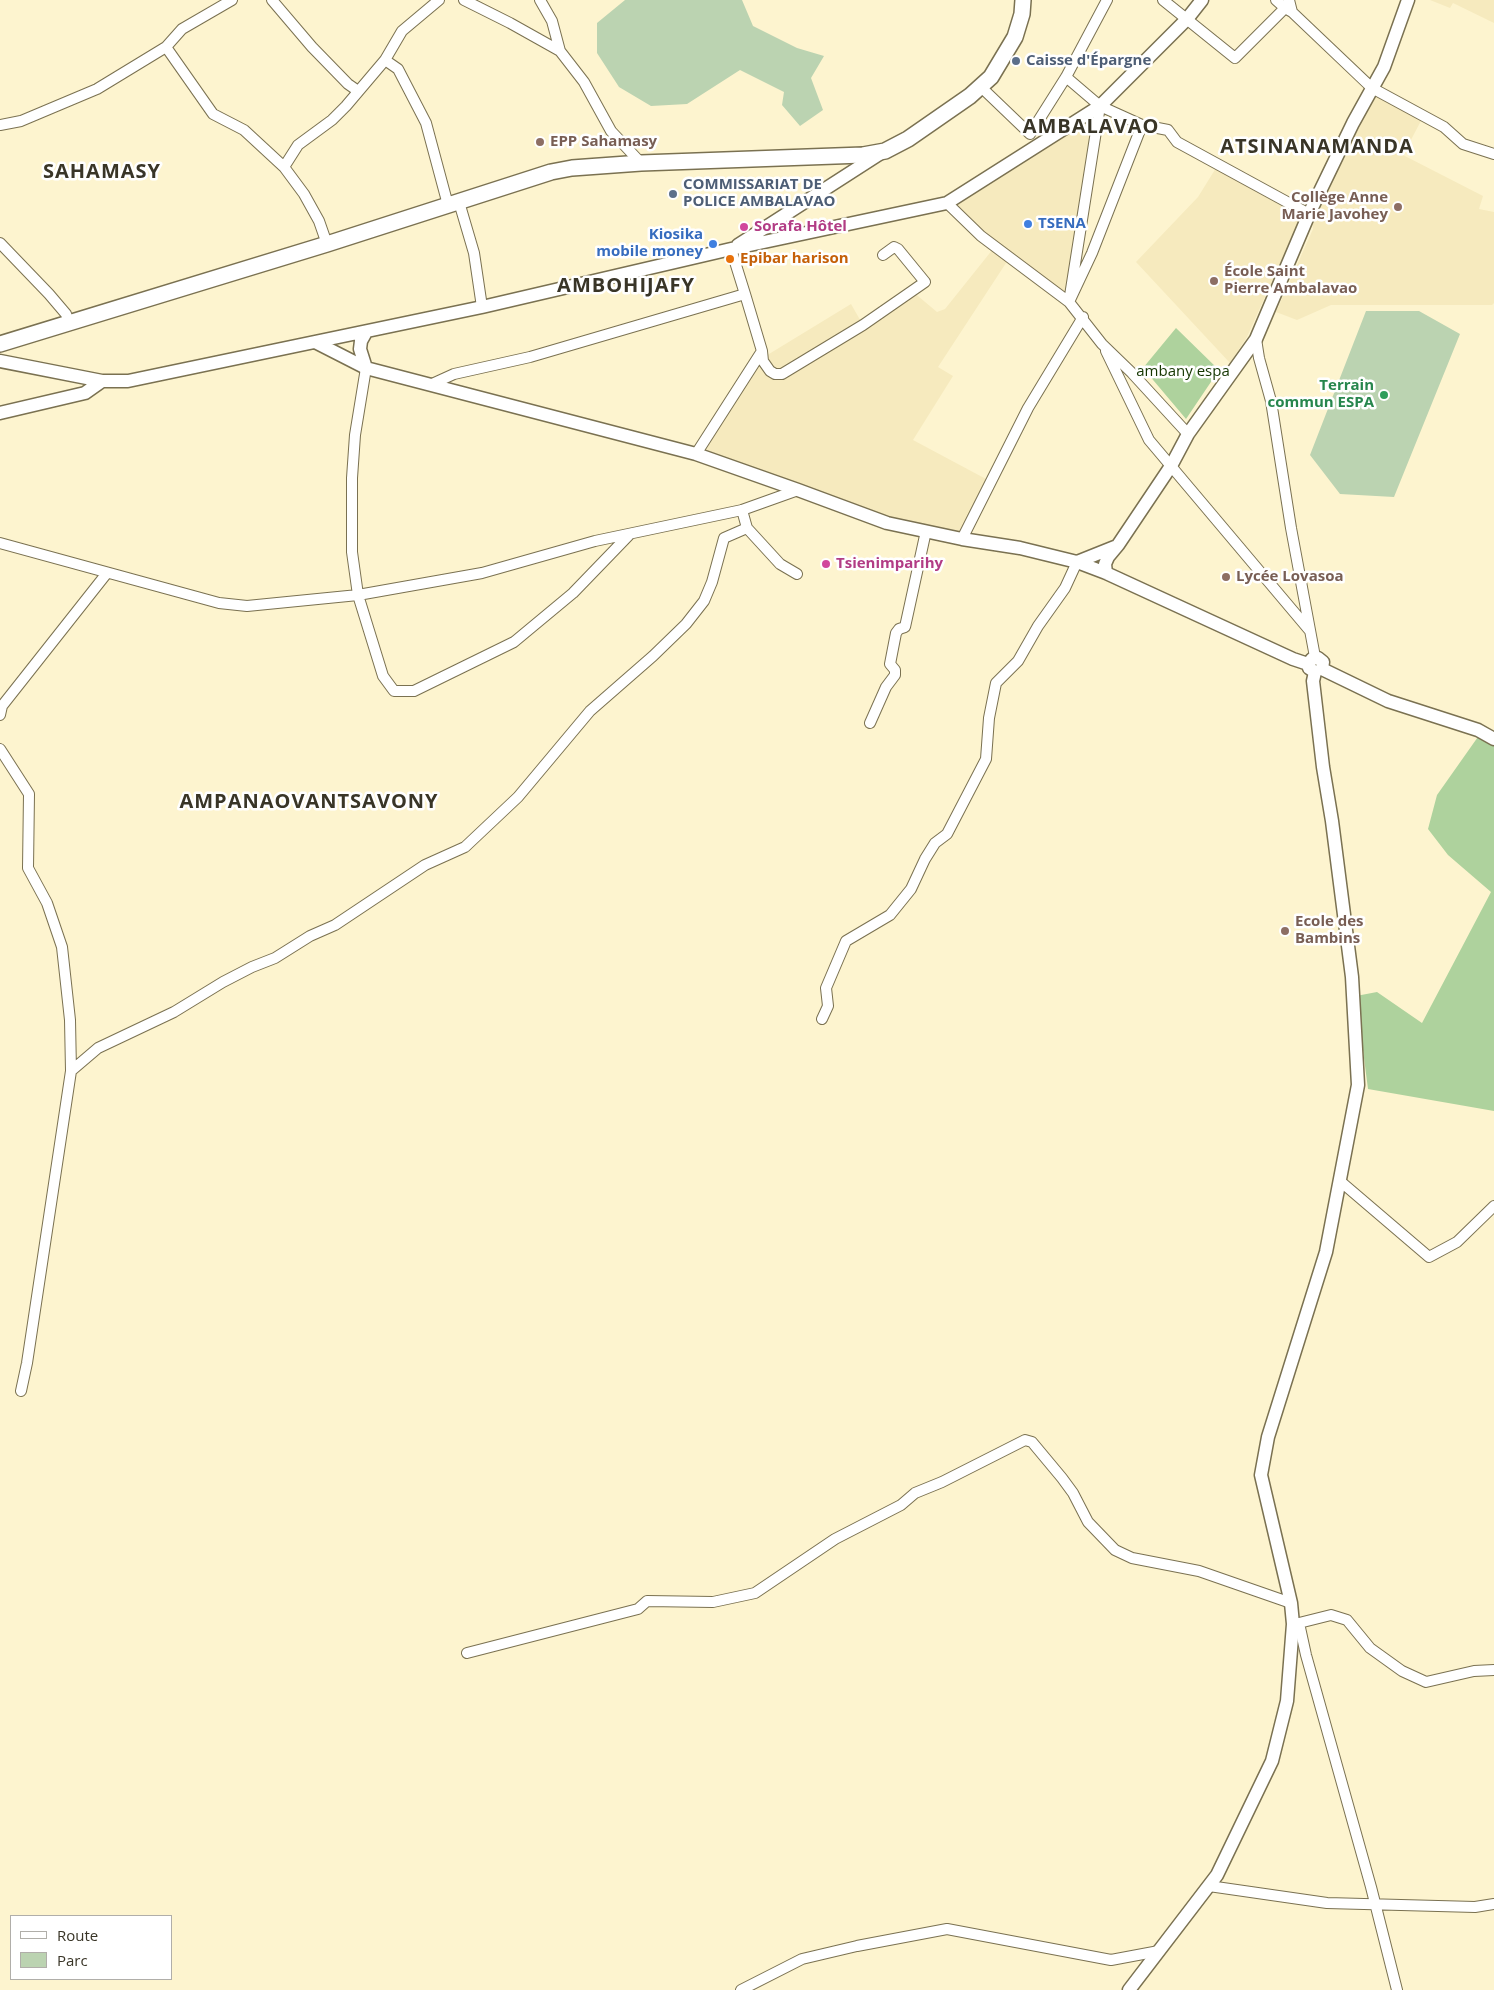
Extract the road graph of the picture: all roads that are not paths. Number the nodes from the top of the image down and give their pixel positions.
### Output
1 (232, 0) edge
2 (272, 0) edge
3 (439, 0) edge
4 (464, 0) edge
5 (540, 0) edge
6 (1023, 0) edge
7 (1107, 0) edge
8 (1163, 0) edge
9 (1202, 0) edge
10 (1276, 0) edge
11 (1408, 0) edge
12 (1289, 7) edge
13 (1187, 19) junction
14 (166, 48) junction
15 (560, 51) junction
16 (385, 60) junction
17 (1066, 76) junction
18 (981, 87) junction
19 (1372, 88) junction
20 (358, 91) junction
21 (1100, 106) junction
22 (0, 125) edge
23 (1142, 125) junction
24 (1030, 134) junction
25 (1036, 148) junction
26 (885, 150) junction
27 (1494, 154) edge
28 (841, 155) junction
29 (641, 163) junction
30 (284, 167) junction
31 (840, 179) junction
32 (947, 203) junction
33 (453, 204) junction
34 (1309, 214) junction
35 (0, 243) edge
36 (327, 244) junction
37 (732, 249) junction
38 (883, 255) dead end
39 (745, 294) junction
40 (1069, 302) junction
41 (482, 308) junction
42 (1083, 317) junction
43 (70, 322) junction
44 (366, 332) junction
45 (1256, 339) junction
46 (4, 343) edge
47 (317, 343) junction
48 (1102, 344) junction
49 (762, 351) junction
50 (5, 362) edge
51 (366, 368) junction
52 (102, 381) junction
53 (432, 384) junction
54 (0, 413) edge
55 (1188, 434) junction
56 (696, 454) junction
57 (1171, 466) junction
58 (798, 490) junction
59 (742, 510) junction
60 (747, 528) junction
61 (926, 531) junction
62 (629, 535) junction
63 (962, 539) junction
64 (0, 543) edge
65 (1118, 545) junction
66 (1077, 562) junction
67 (107, 573) junction
68 (1106, 573) junction
69 (797, 574) dead end
70 (358, 595) junction
71 (1310, 631) junction
72 (1315, 666) junction
73 (0, 715) edge
74 (870, 723) dead end
75 (1494, 738) edge
76 (0, 749) edge
77 (822, 1019) dead end
78 (71, 1070) junction
79 (1340, 1181) junction
80 (1494, 1206) edge
81 (21, 1391) dead end
82 (1291, 1603) junction
83 (1296, 1624) junction
84 (467, 1653) dead end
85 (1494, 1670) edge
86 (1209, 1886) junction
87 (1376, 1904) junction
88 (1494, 1904) edge
89 (1159, 1951) junction
90 (741, 1990) edge
91 (1129, 1990) edge
92 (1398, 1990) edge

1 - 14 street
2 - 20 street
3 - 16 street
4 - 15 street
5 - 15 street
6 - 18 main road
7 - 17 street
8 - 13 street
9 - 13 street
10 - 12 street
11 - 19 street
12 - 13 street
12 - 19 street
13 - 21 street
14 - 22 street
14 - 30 street
15 - 29 street
16 - 20 street
16 - 33 street
17 - 21 street
17 - 24 street
18 - 24 street
18 - 26 main road
19 - 27 street
19 - 34 street
20 - 30 street
21 - 23 street
21 - 25 street
21 - 40 street
23 - 34 street
23 - 40 street
24 - 25 street
25 - 32 street
26 - 28 main road
26 - 31 street
28 - 29 main road
28 - 31 street
29 - 33 main road
30 - 36 street
31 - 37 street
32 - 37 street
32 - 40 street
33 - 36 main road
33 - 41 street
34 - 45 street
35 - 43 street
36 - 43 main road
37 - 39 street
37 - 41 street
38 - 49 street
39 - 49 street
39 - 53 street
40 - 42 street
41 - 44 street
42 - 48 street
42 - 63 street
43 - 46 main road
44 - 47 street
44 - 51 street
45 - 55 street
45 - 71 street
46 - 50 street
47 - 51 street
47 - 52 street
48 - 55 street
48 - 57 street
49 - 56 street
50 - 52 street
51 - 53 street
51 - 70 street
52 - 54 street
53 - 56 street
55 - 57 street
56 - 58 street
57 - 65 street
57 - 71 street
58 - 59 street
58 - 61 street
59 - 60 street
59 - 62 street
60 - 69 street
60 - 78 street
61 - 63 street
61 - 74 street
62 - 70 street
62 - 70 street
63 - 66 street
64 - 67 street
65 - 66 street
65 - 68 street
66 - 68 street
66 - 77 street
67 - 70 street
67 - 73 street
68 - 72 street
71 - 72 street
72 - 75 street
72 - 79 street
76 - 78 street
78 - 81 street
79 - 80 street
79 - 82 street
82 - 83 street
82 - 84 street
83 - 85 street
83 - 86 street
83 - 87 street
86 - 87 street
86 - 89 street
87 - 88 street
87 - 92 street
89 - 90 street
89 - 91 street

